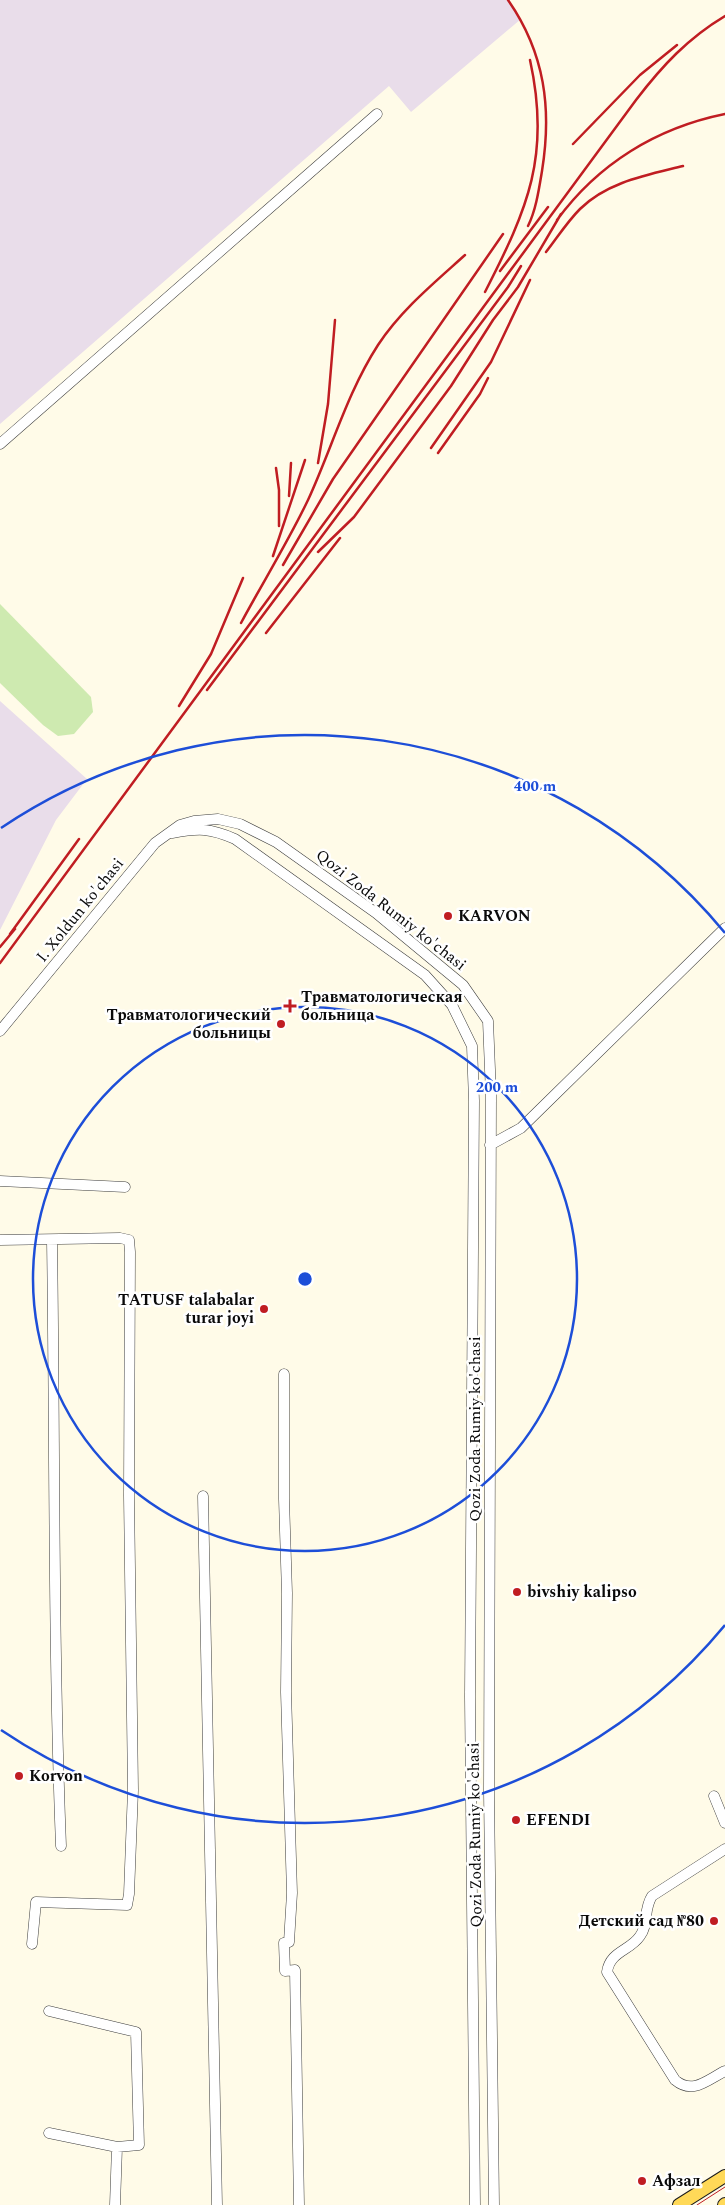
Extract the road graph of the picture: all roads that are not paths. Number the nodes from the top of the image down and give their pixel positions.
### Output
1 (377, 114) dead end
2 (0, 444) edge
3 (194, 820) joint
4 (166, 834) junction
5 (725, 928) edge
6 (0, 1031) edge
7 (490, 1145) junction
8 (0, 1181) edge
9 (124, 1187) dead end
10 (0, 1240) edge
11 (52, 1240) junction
12 (284, 1374) dead end
13 (203, 1496) dead end
14 (714, 1796) dead end
15 (725, 1823) edge
16 (61, 1846) dead end
17 (725, 1849) edge
18 (32, 1944) dead end
19 (49, 2010) dead end
20 (725, 2071) edge
21 (49, 2133) dead end
22 (117, 2148) junction
23 (725, 2176) edge
24 (115, 2205) edge
25 (217, 2205) edge
26 (299, 2205) edge
27 (475, 2205) edge
28 (494, 2205) edge
29 (679, 2205) edge

1 - 2 street
3 - 4 street, I. Xoldun ko'chasi
3 - 7 street, Qozi Zoda Rumiy ko'chasi
4 - 6 street, I. Xoldun ko'chasi
4 - 27 street, Qozi Zoda Rumiy ko'chasi
5 - 7 street
7 - 28 street, Qozi Zoda Rumiy ko'chasi
8 - 9 street
10 - 11 street
11 - 16 street
11 - 18 street
12 - 26 street
13 - 25 street
14 - 15 street
17 - 20 street
19 - 22 street
21 - 22 street
22 - 24 street
23 - 29 main road

